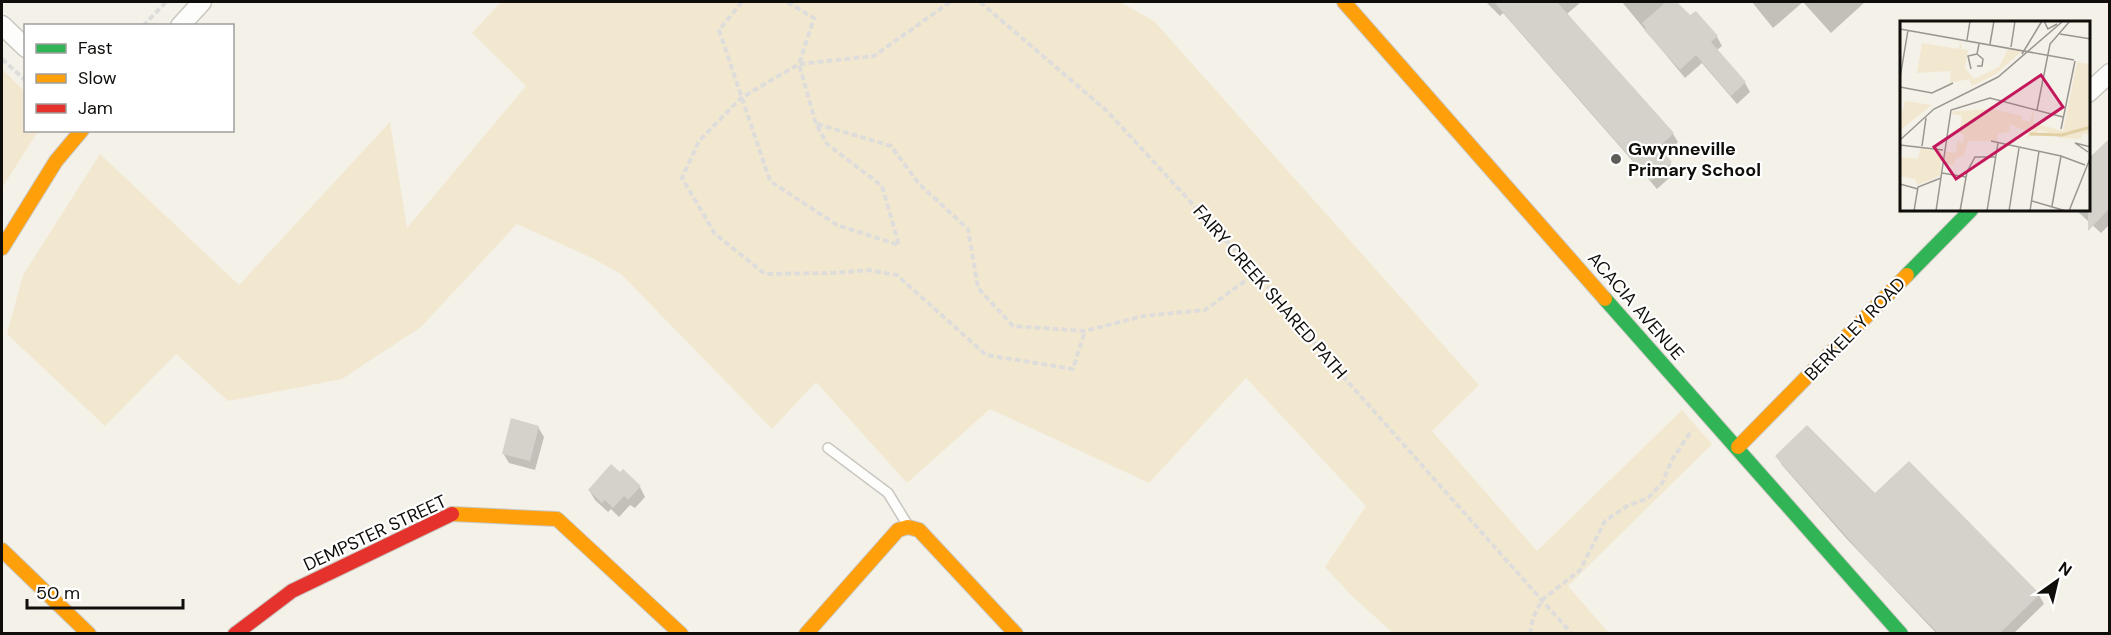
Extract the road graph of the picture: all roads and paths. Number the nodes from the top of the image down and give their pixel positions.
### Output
1 (166, 2) edge
2 (202, 2) edge
3 (742, 2) edge
4 (787, 2) edge
5 (950, 2) edge
6 (980, 2) edge
7 (1344, 2) edge
8 (145, 24) edge
9 (182, 24) edge
10 (2, 25) edge
11 (24, 46) edge
12 (2, 59) edge
13 (799, 64) junction
14 (2109, 73) edge
15 (24, 79) edge
16 (2090, 91) edge
17 (741, 98) junction
18 (816, 124) junction
19 (80, 132) edge
20 (1969, 212) edge
21 (2, 248) edge
22 (1256, 273) junction
23 (1085, 331) junction
24 (1692, 430) dead end
25 (1738, 447) junction
26 (828, 448) dead end
27 (908, 527) junction
28 (2, 550) edge
29 (1542, 600) junction
30 (89, 633) edge
31 (235, 633) edge
32 (681, 633) edge
33 (806, 633) edge
34 (1016, 633) edge
35 (1530, 633) edge
36 (1572, 633) edge
37 (1901, 633) edge

1 - 8 path
2 - 9 street
3 - 17 path
4 - 13 path
5 - 13 path
6 - 22 path, FAIRY CREEK SHARED PATH
7 - 25 street, ACACIA AVENUE
10 - 11 street
12 - 15 path
13 - 17 path
13 - 18 path
14 - 16 street
17 - 18 path
17 - 23 path
18 - 23 path
19 - 21 street
20 - 25 street, BERKELEY ROAD
22 - 23 path
22 - 29 path, FAIRY CREEK SHARED PATH
24 - 29 path
25 - 37 street, ACACIA AVENUE
26 - 27 lane
27 - 33 street
27 - 34 street
28 - 30 street
29 - 35 path
29 - 36 path, FAIRY CREEK SHARED PATH
31 - 32 street, DEMPSTER STREET

